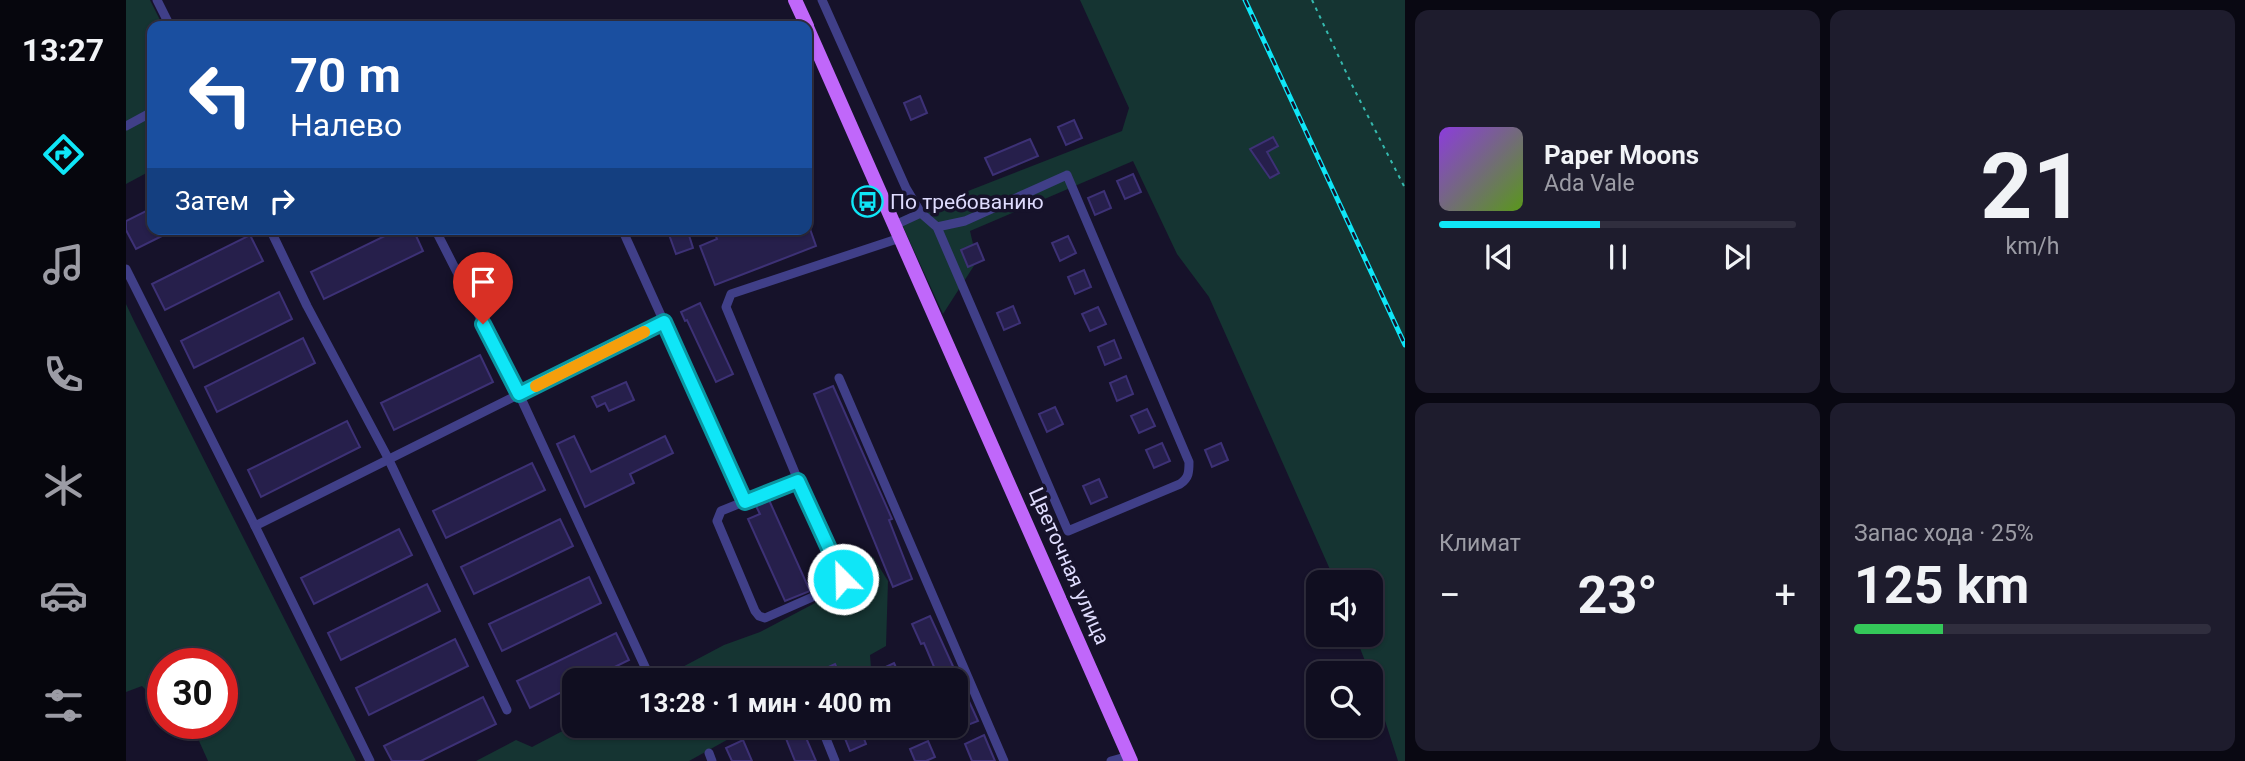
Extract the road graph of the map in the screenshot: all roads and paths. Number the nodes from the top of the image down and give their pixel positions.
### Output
1 (157, 0) edge
2 (795, 0) edge
3 (822, 0) edge
4 (1312, 0) edge
5 (168, 21) edge
6 (805, 21) edge
7 (812, 37) edge
8 (147, 115) edge
9 (126, 126) edge
10 (1405, 188) edge
11 (921, 213) junction
12 (937, 227) junction
13 (897, 232) junction
14 (273, 235) edge
15 (438, 235) edge
16 (625, 235) edge
17 (126, 269) edge
18 (664, 322) junction
19 (839, 379) dead end
20 (519, 394) junction
21 (388, 458) junction
22 (798, 481) junction
23 (745, 502) junction
24 (255, 526) junction
25 (646, 668) edge
26 (507, 710) dead end
27 (826, 738) edge
28 (1130, 759) edge
29 (370, 761) edge
30 (835, 761) edge
31 (1003, 761) edge
32 (1111, 761) edge

1 - 5 street
2 - 6 main road, Цветочная улица
3 - 11 street
4 - 10 path
7 - 13 main road, Цветочная улица
8 - 9 street
11 - 12 street
11 - 13 street
12 - 12 street
13 - 22 street
13 - 28 main road, Цветочная улица
14 - 21 street
15 - 20 street
16 - 18 street
17 - 24 street
18 - 20 street
18 - 23 street
19 - 31 street
20 - 21 street
20 - 25 street
21 - 24 street
21 - 26 street
22 - 23 street
22 - 23 street
24 - 29 street
27 - 30 street
28 - 32 street

